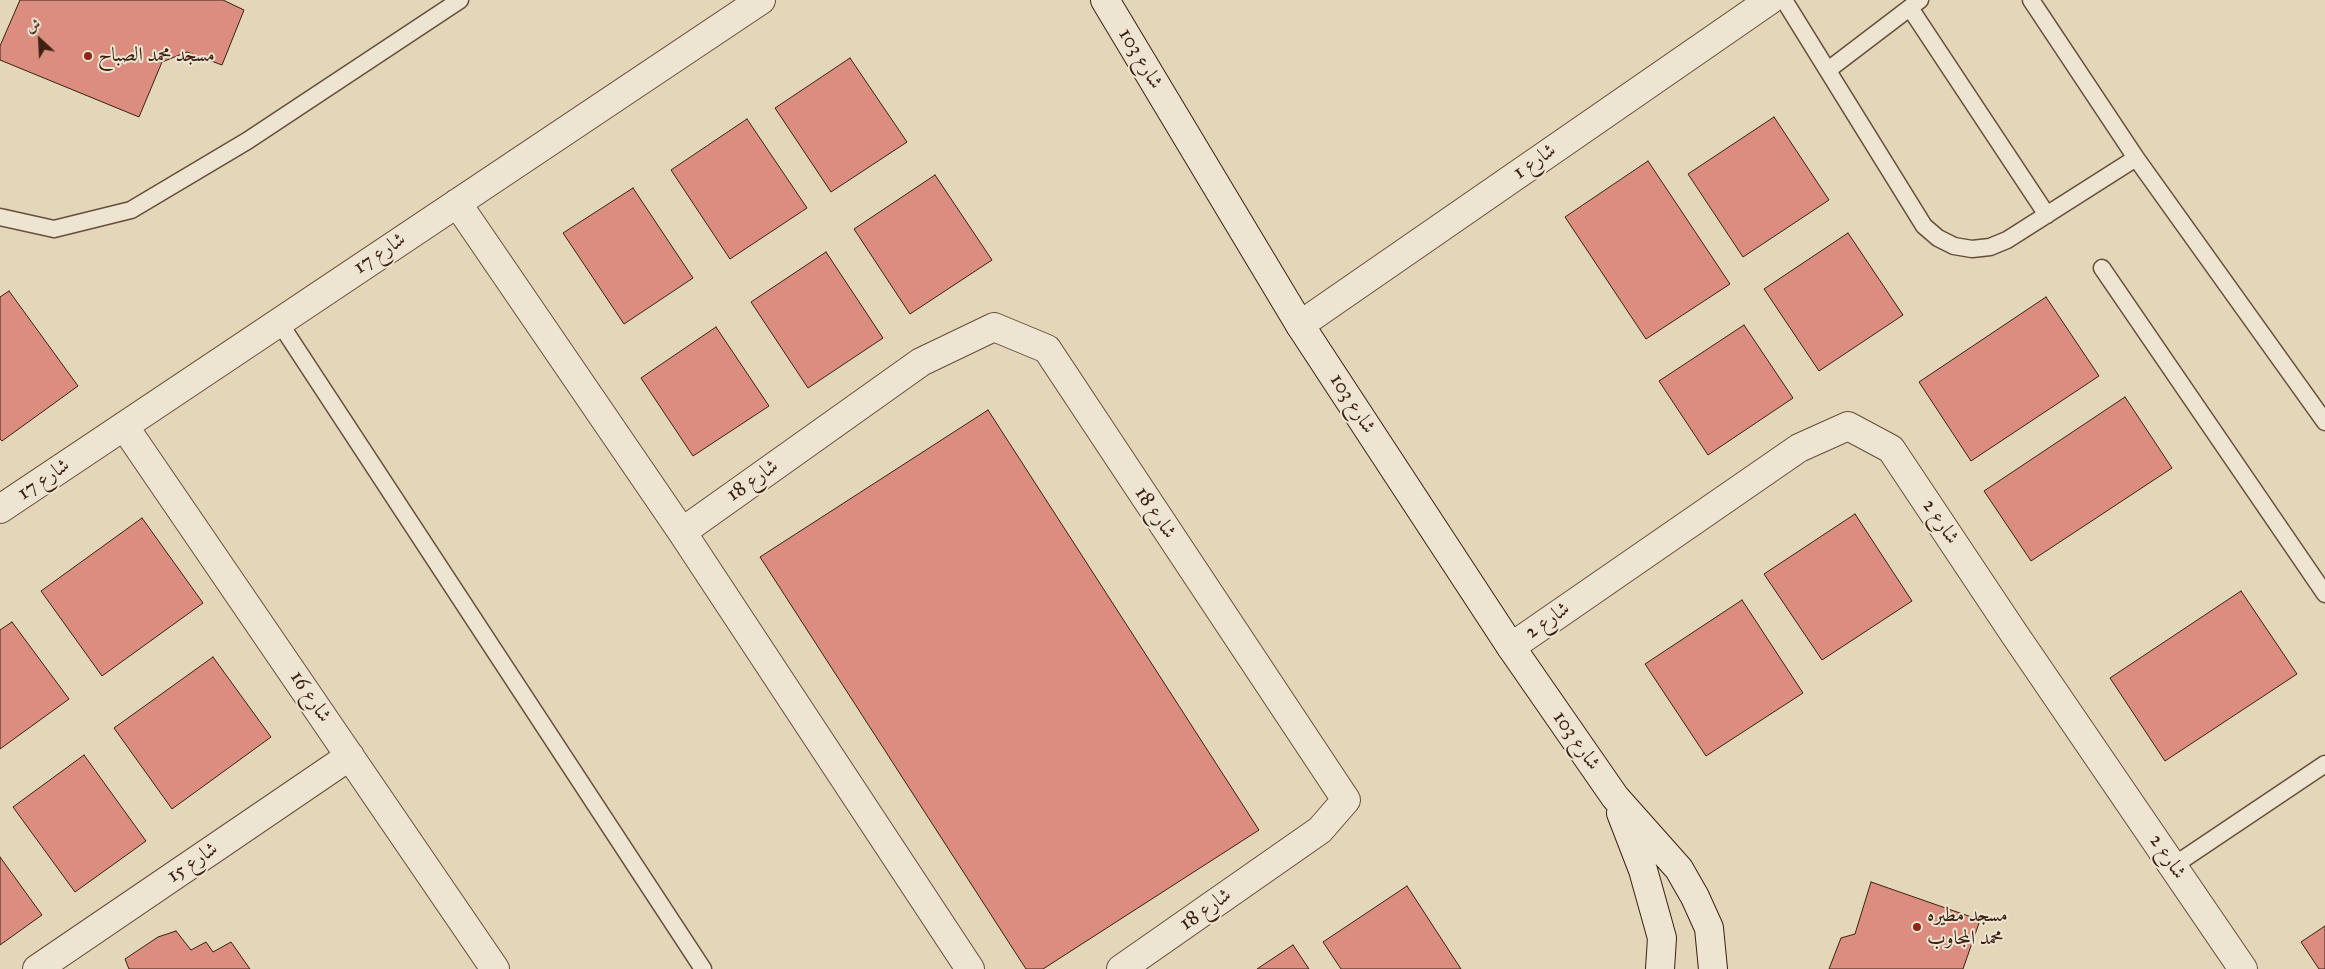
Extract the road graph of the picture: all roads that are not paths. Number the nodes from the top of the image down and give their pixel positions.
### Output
1 (460, 0) edge
2 (1105, 0) edge
3 (1770, 0) edge
4 (1784, 0) edge
5 (2030, 0) edge
6 (750, 3) edge
7 (1915, 4) edge
8 (1828, 70) junction
9 (2136, 158) junction
10 (457, 203) junction
11 (2047, 215) junction
12 (0, 217) edge
13 (2102, 268) dead end
14 (279, 322) junction
15 (1300, 324) junction
16 (2325, 422) edge
17 (124, 426) junction
18 (0, 509) edge
19 (682, 532) junction
20 (2325, 594) edge
21 (1512, 647) junction
22 (350, 756) junction
23 (2325, 764) edge
24 (1615, 797) junction
25 (2173, 866) junction
26 (37, 969) edge
27 (495, 969) edge
28 (703, 969) edge
29 (970, 969) edge
30 (1121, 969) edge
31 (1660, 969) edge
32 (1712, 969) edge
33 (2243, 969) edge

1 - 12 lane
2 - 15 street, شارع 103
3 - 15 street, شارع 1
4 - 8 lane
5 - 9 lane
6 - 10 street, شارع 17
7 - 8 lane
7 - 11 lane
8 - 11 lane
9 - 11 lane
9 - 16 lane
10 - 14 street, شارع 17
10 - 19 street
13 - 20 lane
14 - 17 street, شارع 17
14 - 28 lane
15 - 21 street, شارع 103
17 - 18 street, شارع 17
17 - 22 street, شارع 16
19 - 29 street
19 - 30 street, شارع 18
21 - 24 street, شارع 103
21 - 25 street, شارع 2
22 - 26 street, شارع 15
22 - 27 street, شارع 16
23 - 25 lane
24 - 31 street, شارع 103
24 - 32 street, شارع 103
25 - 33 street, شارع 2

